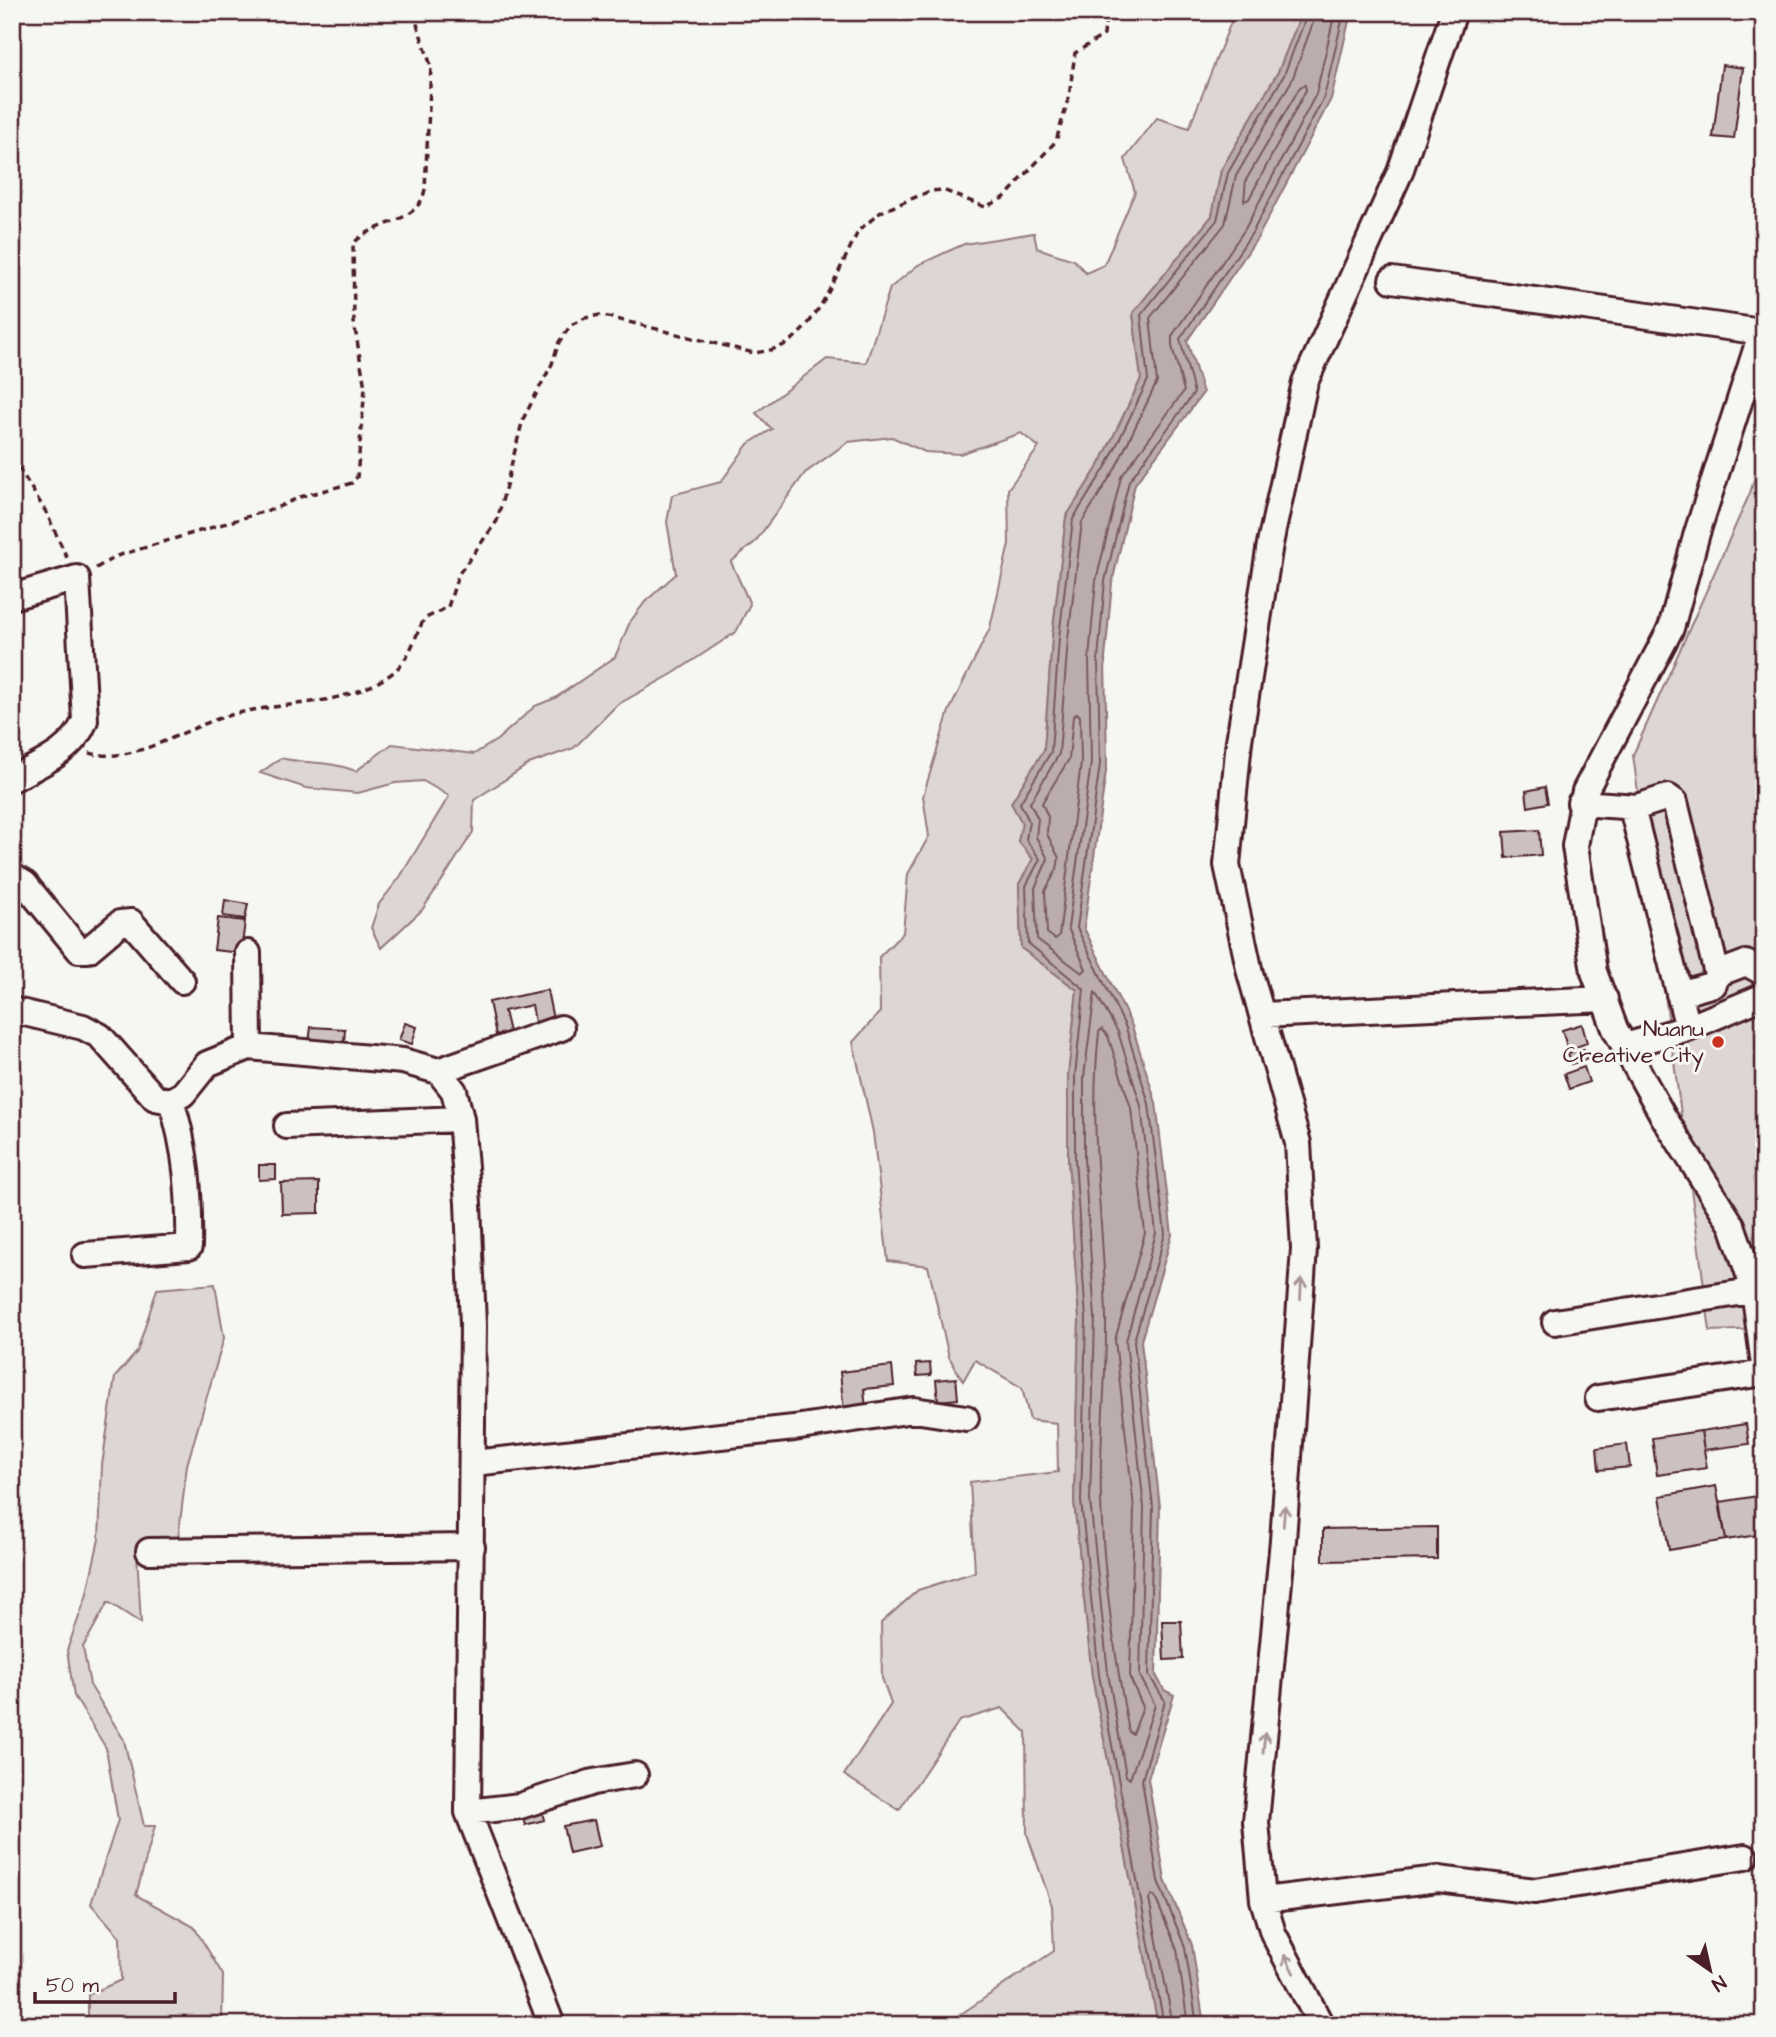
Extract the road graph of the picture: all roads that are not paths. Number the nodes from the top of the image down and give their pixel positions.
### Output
1 (1454, 12) edge
2 (1392, 280) dead end
3 (1763, 328) edge
4 (12, 597) edge
5 (12, 779) edge
6 (1580, 803) junction
7 (1637, 807) junction
8 (12, 876) edge
9 (247, 954) dead end
10 (1764, 973) edge
11 (1717, 974) junction
12 (182, 981) dead end
13 (1679, 994) junction
14 (1764, 996) edge
15 (1605, 999) junction
16 (12, 1010) edge
17 (1262, 1015) junction
18 (561, 1028) dead end
19 (1688, 1028) junction
20 (1625, 1046) junction
21 (249, 1047) junction
22 (438, 1071) junction
23 (171, 1101) junction
24 (461, 1119) junction
25 (286, 1126) dead end
26 (85, 1255) dead end
27 (1759, 1289) edge
28 (1555, 1322) dead end
29 (1764, 1365) edge
30 (1764, 1373) edge
31 (1598, 1398) dead end
32 (966, 1418) dead end
33 (473, 1463) junction
34 (472, 1547) junction
35 (149, 1551) dead end
36 (635, 1774) dead end
37 (468, 1812) junction
38 (1745, 1857) dead end
39 (1263, 1900) junction
40 (552, 2025) edge
41 (1321, 2025) edge

1 - 17 street
2 - 3 street
3 - 6 street
4 - 5 street
6 - 7 street
6 - 15 street
7 - 11 street
7 - 13 street
8 - 12 street
9 - 21 street
10 - 11 street
11 - 13 street
13 - 19 street
14 - 19 street
15 - 17 street
15 - 20 street
16 - 23 street
39 -> 17 street
18 - 22 street
19 - 20 street
20 - 27 street
21 - 22 street
21 - 23 street
22 - 24 street
23 - 26 street
24 - 25 street
24 - 33 street
27 - 28 street
27 - 29 street
30 - 31 street
32 - 33 street
33 - 34 street
34 - 35 street
34 - 37 street
36 - 37 street
37 - 40 street
38 - 39 street
41 -> 39 street

